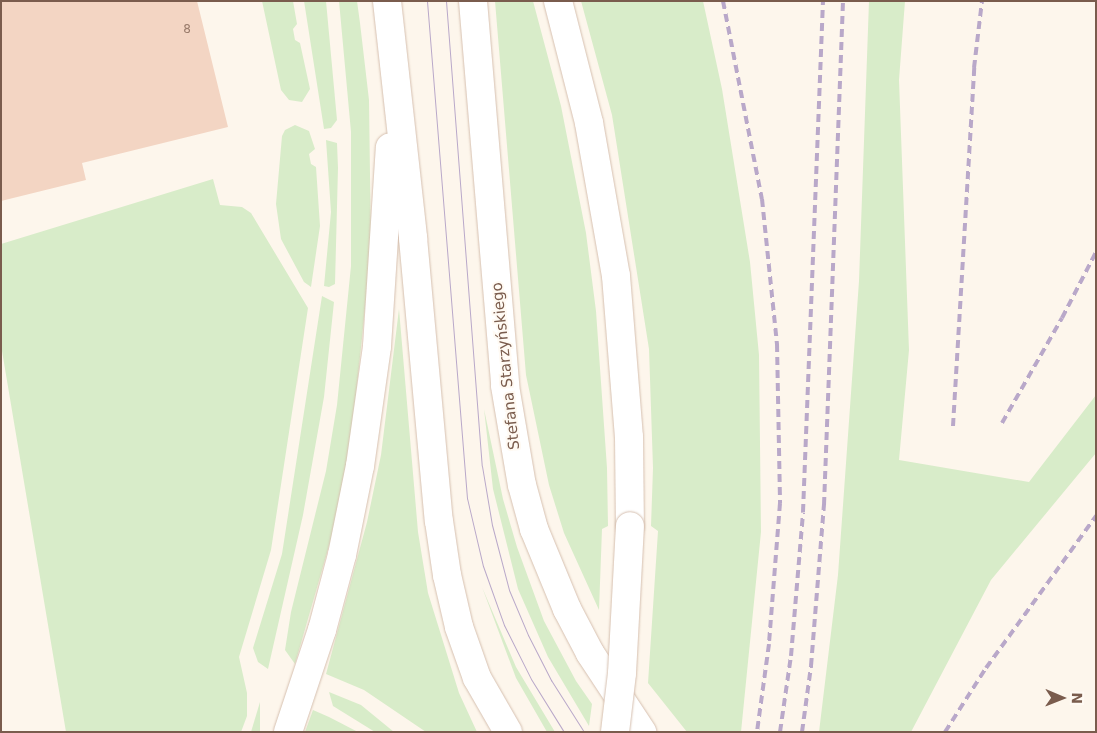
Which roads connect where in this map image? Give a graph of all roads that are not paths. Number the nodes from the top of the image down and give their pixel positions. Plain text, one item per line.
1 (387, 1) edge
2 (473, 1) edge
3 (558, 1) edge
4 (395, 63) junction
5 (288, 732) edge
6 (508, 732) edge
7 (615, 732) edge
8 (642, 732) edge

1 - 4 main road
2 - 8 main road, Stefana Starzyńskiego
3 - 7 main road, bridge
4 - 5 main road
4 - 6 main road

